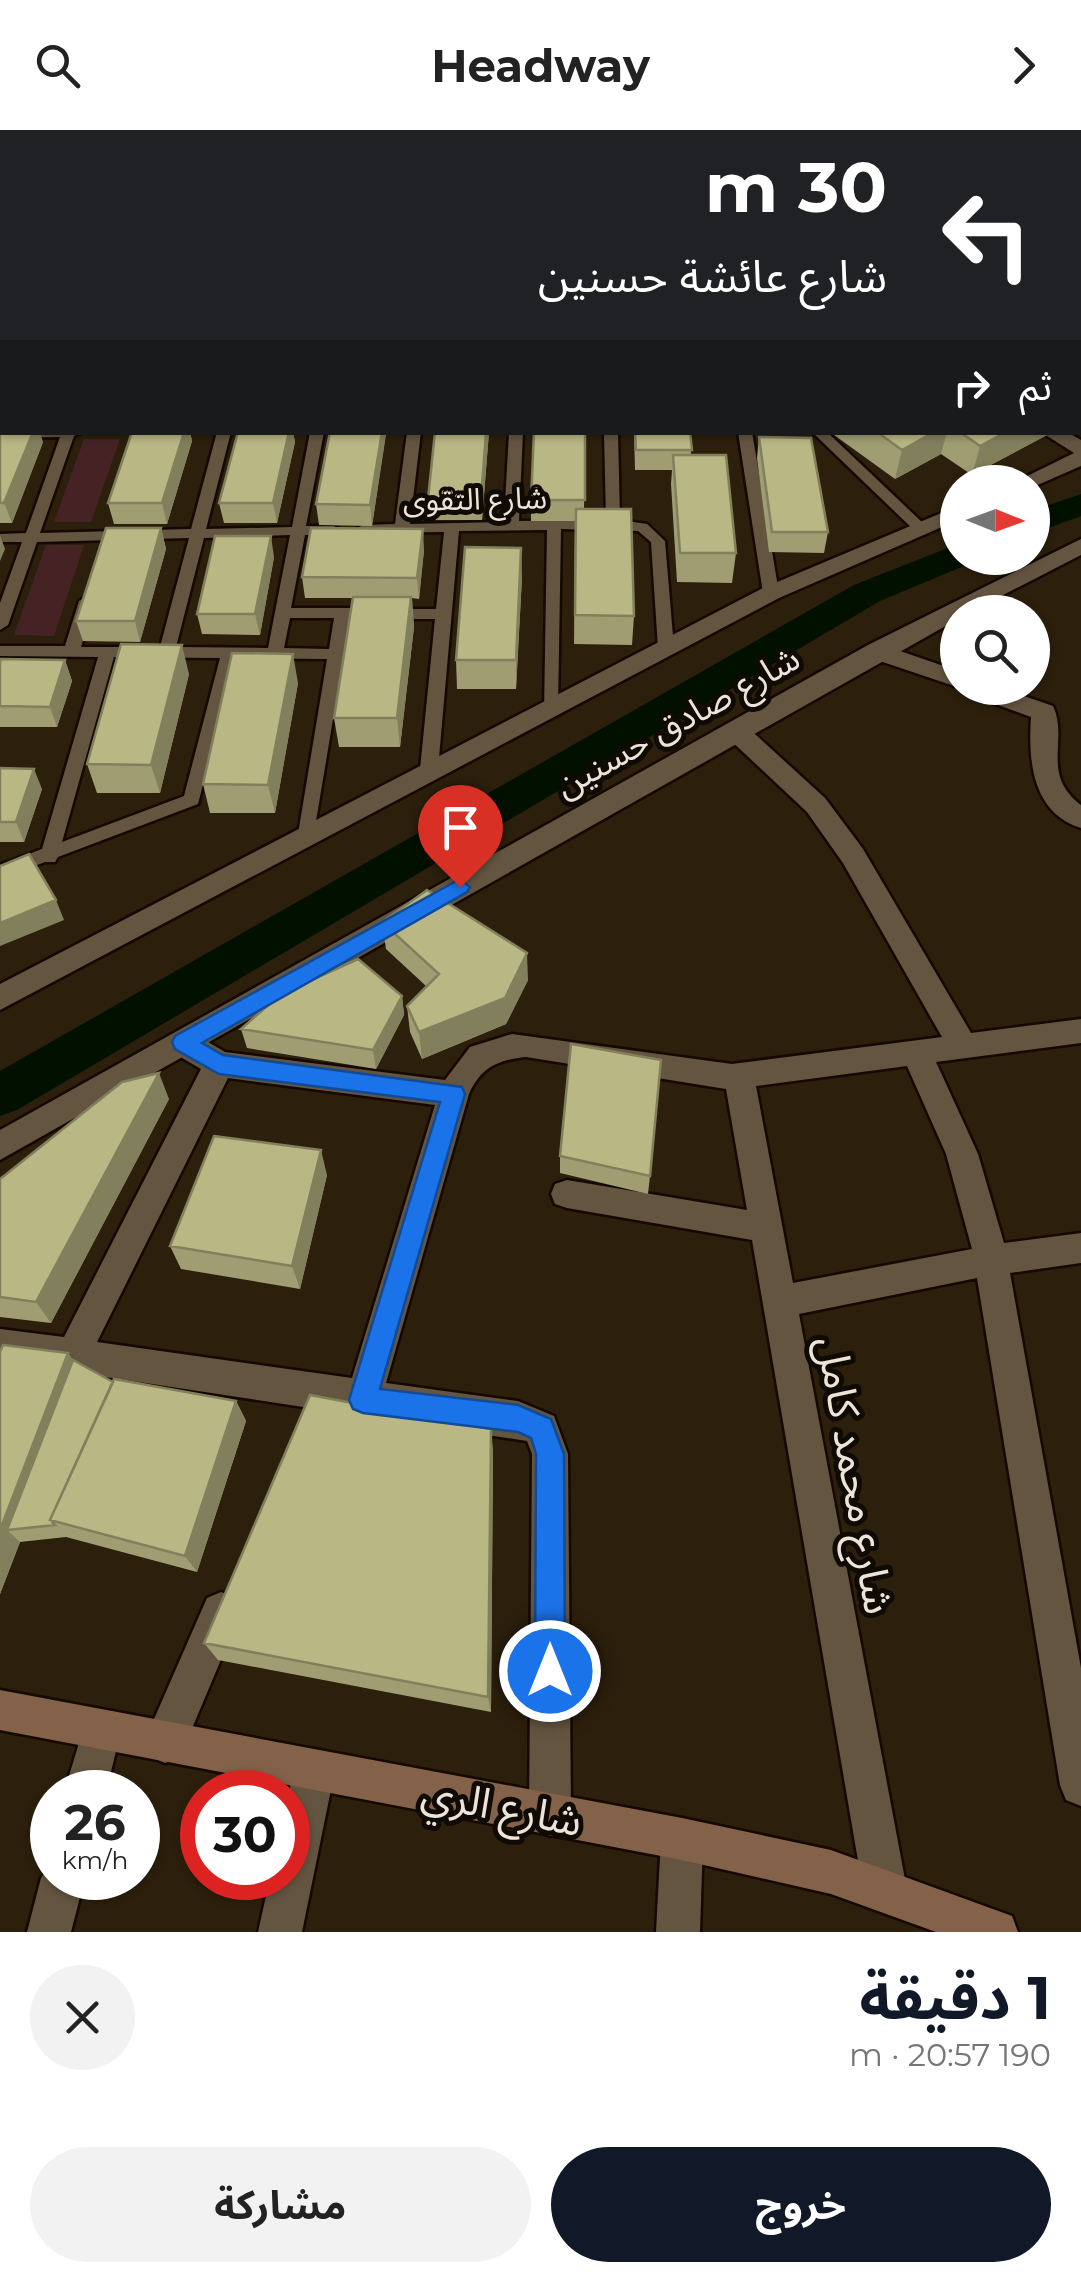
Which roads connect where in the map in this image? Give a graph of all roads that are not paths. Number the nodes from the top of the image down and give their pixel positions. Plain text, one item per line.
1 (71, 435) edge
2 (223, 435) edge
3 (316, 435) edge
4 (414, 435) edge
5 (516, 435) edge
6 (611, 435) edge
7 (745, 435) edge
8 (823, 435) edge
9 (1057, 435) edge
10 (1081, 449) edge
11 (1081, 458) edge
12 (1050, 471) edge
13 (114, 518) edge
14 (940, 520) edge
15 (613, 524) junction
16 (554, 525) junction
17 (511, 526) junction
18 (402, 528) junction
19 (452, 528) junction
20 (920, 528) junction
21 (298, 531) junction
22 (198, 534) junction
23 (108, 536) junction
24 (32, 537) junction
25 (0, 538) edge
26 (103, 552) edge
27 (1075, 553) edge
28 (92, 585) edge
29 (771, 593) junction
30 (283, 613) junction
31 (342, 613) junction
32 (444, 614) junction
33 (0, 625) edge
34 (666, 648) junction
35 (0, 651) edge
36 (878, 651) junction
37 (71, 652) junction
38 (107, 652) junction
39 (168, 652) junction
40 (229, 653) junction
41 (275, 653) junction
42 (336, 654) junction
43 (940, 673) edge
44 (1024, 705) edge
45 (550, 708) junction
46 (736, 731) junction
47 (429, 769) junction
48 (1081, 818) edge
49 (307, 834) junction
50 (49, 856) junction
51 (0, 872) edge
52 (0, 998) edge
53 (1081, 1031) edge
54 (183, 1042) junction
55 (963, 1046) junction
56 (916, 1052) junction
57 (219, 1064) junction
58 (738, 1076) junction
59 (454, 1094) junction
60 (0, 1146) edge
61 (567, 1194) dead end
62 (766, 1228) junction
63 (1081, 1248) edge
64 (991, 1260) junction
65 (779, 1302) junction
66 (74, 1356) junction
67 (5, 1357) edge
68 (314, 1393) junction
69 (363, 1400) junction
70 (299, 1430) edge
71 (236, 1577) edge
72 (0, 1710) edge
73 (101, 1731) junction
74 (165, 1742) junction
75 (91, 1770) edge
76 (314, 1770) junction
77 (1081, 1785) edge
78 (550, 1815) junction
79 (682, 1839) junction
80 (885, 1890) junction
81 (57, 1900) edge
82 (983, 1929) edge
83 (49, 1932) edge
84 (280, 1932) edge
85 (678, 1932) edge

1 - 24 lane
2 - 22 lane
3 - 21 lane
4 - 18 lane
5 - 17 lane
6 - 15 lane
7 - 29 lane
8 - 20 lane
9 - 10 street
11 - 12 street
13 - 23 lane
14 - 20 street, شارع صادق حسنين
15 - 16 lane, شارع التقوى
15 - 34 lane, شارع التقوى
16 - 17 lane, شارع التقوى
16 - 45 lane
17 - 19 lane, شارع التقوى
18 - 19 lane, شارع التقوى
18 - 21 lane, شارع التقوى
19 - 32 lane
20 - 29 street, شارع صادق حسنين
21 - 22 lane, شارع التقوى
21 - 30 lane
22 - 23 lane, شارع التقوى
22 - 39 lane
23 - 24 lane, شارع التقوى
23 - 26 lane
24 - 25 lane, شارع التقوى
24 - 33 lane
27 - 36 street, شارع صادق حسنين
28 - 37 lane
29 - 34 street, شارع صادق حسنين
30 - 31 lane
30 - 41 lane
31 - 32 lane
31 - 42 lane
32 - 47 lane
34 - 45 street, شارع صادق حسنين
35 - 37 lane
36 - 43 street
36 - 46 street, شارع صادق حسنين
37 - 38 lane
38 - 39 lane
38 - 50 lane
39 - 40 lane
40 - 41 lane
40 - 50 lane
41 - 42 lane
42 - 49 lane
44 - 48 street
45 - 47 street, شارع صادق حسنين
46 - 54 street, شارع صادق حسنين
46 - 55 street
47 - 49 street, شارع صادق حسنين
49 - 52 street, شارع صادق حسنين
50 - 51 lane
53 - 55 street
54 - 57 street
54 - 60 street, شارع صادق حسنين
55 - 56 street
56 - 58 street
56 - 64 street
57 - 59 street
57 - 66 street
58 - 59 street
58 - 62 street, شارع محمد كامل
59 - 69 street
61 - 62 street
62 - 65 street, شارع محمد كامل
63 - 64 street
64 - 65 street
64 - 77 street
65 - 80 street, شارع محمد كامل
66 - 67 street
66 - 68 street
68 - 69 street
68 - 70 street
69 - 78 street
71 - 74 street
72 - 73 main road, شارع الري
73 - 74 main road, شارع الري
73 - 75 street
74 - 76 main road, شارع الري
76 - 78 main road, شارع الري
76 - 84 street
78 - 79 main road, شارع الري
79 - 80 main road, شارع الري
79 - 85 street
80 - 82 main road, شارع الري
81 - 83 street

